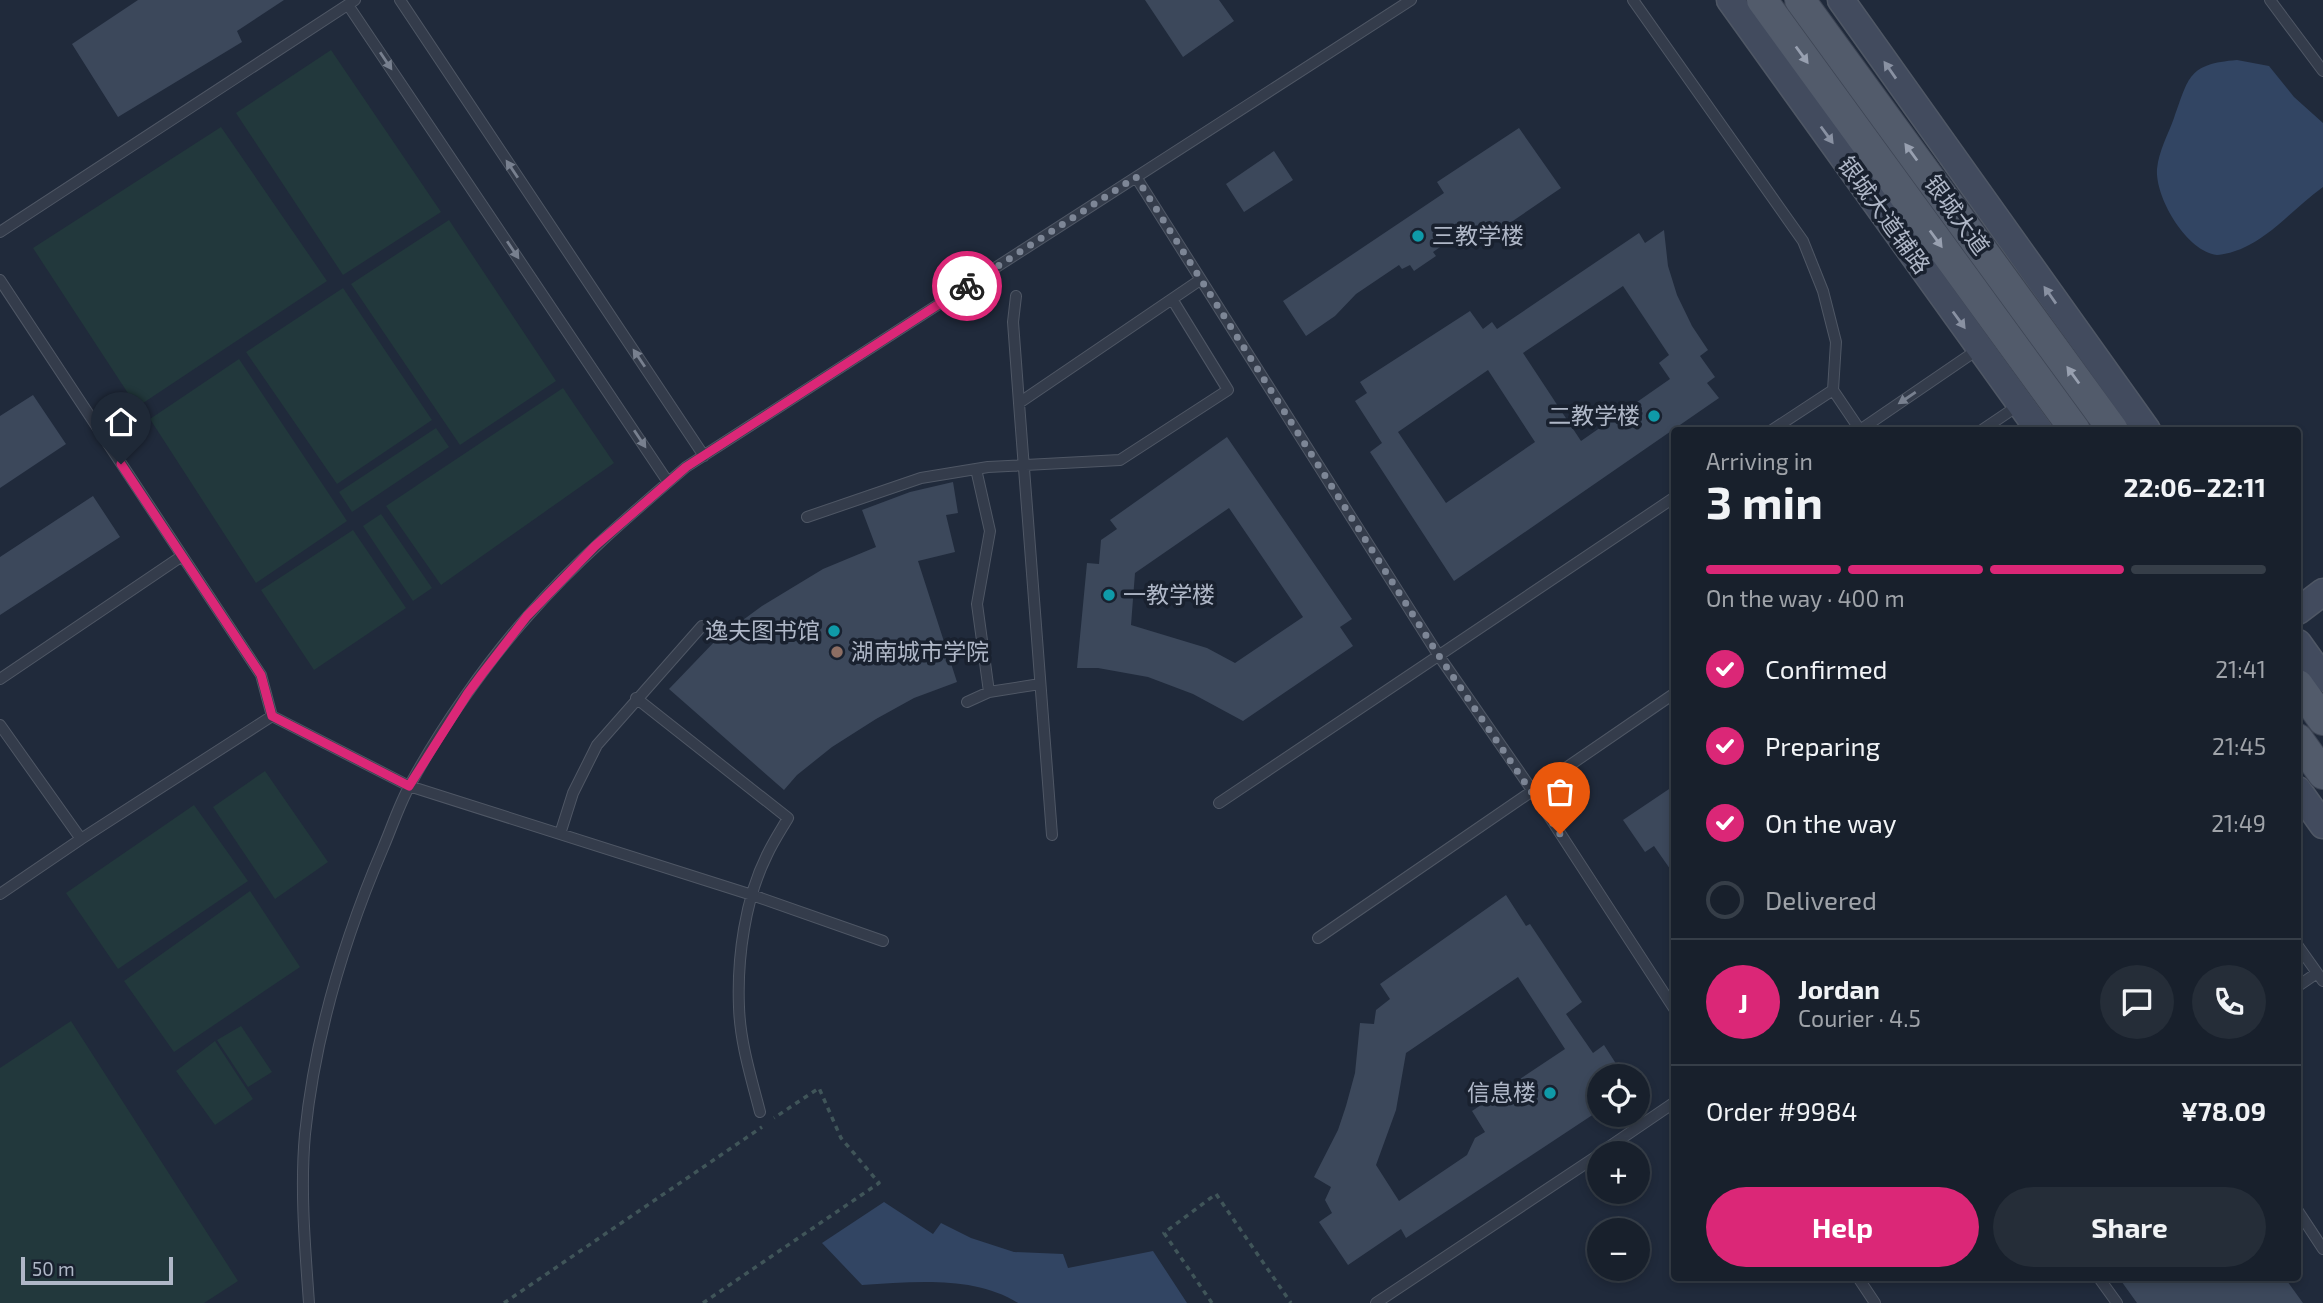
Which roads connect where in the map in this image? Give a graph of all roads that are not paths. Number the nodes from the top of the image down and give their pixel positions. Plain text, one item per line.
1 (400, 0) edge
2 (1411, 0) edge
3 (1633, 0) edge
4 (1730, 0) edge
5 (1762, 0) edge
6 (1800, 0) edge
7 (1840, 0) edge
8 (2270, 0) edge
9 (352, 2) edge
10 (2323, 71) edge
11 (1136, 177) junction
12 (0, 232) edge
13 (0, 280) edge
14 (1200, 280) junction
15 (1016, 296) dead end
16 (1172, 299) junction
17 (2003, 332) junction
18 (2043, 387) junction
19 (1833, 390) junction
20 (1019, 403) junction
21 (1777, 427) edge
22 (1858, 427) edge
23 (1864, 427) edge
24 (1986, 427) edge
25 (2037, 427) edge
26 (2073, 427) edge
27 (2111, 427) edge
28 (2145, 427) edge
29 (704, 456) junction
30 (1024, 465) junction
31 (976, 469) junction
32 (668, 482) junction
33 (1671, 500) edge
34 (807, 517) dead end
35 (182, 556) junction
36 (2323, 592) edge
37 (2301, 609) edge
38 (702, 626) dead end
39 (2301, 647) edge
40 (1439, 656) junction
41 (2323, 678) edge
42 (0, 679) edge
43 (1040, 684) junction
44 (2301, 689) edge
45 (989, 692) junction
46 (1671, 696) edge
47 (636, 698) junction
48 (967, 702) dead end
49 (272, 716) junction
50 (2323, 720) edge
51 (0, 725) edge
52 (2301, 742) edge
53 (2323, 774) edge
54 (409, 786) junction
55 (1532, 790) junction
56 (2301, 794) edge
57 (1219, 803) dead end
58 (2323, 825) edge
59 (560, 834) junction
60 (1052, 835) dead end
61 (81, 839) junction
62 (0, 894) edge
63 (752, 895) junction
64 (1318, 938) dead end
65 (883, 941) dead end
66 (2301, 950) edge
67 (2320, 977) edge
68 (2301, 985) edge
69 (1671, 1004) edge
70 (1671, 1104) edge
71 (760, 1112) dead end
72 (1617, 1141) edge
73 (1587, 1162) edge
74 (2301, 1216) edge
75 (2323, 1249) edge
76 (1862, 1281) edge
77 (2101, 1281) edge
78 (309, 1303) edge
79 (1376, 1303) edge
80 (1875, 1303) edge
81 (2117, 1303) edge

29 -> 1 lane
2 - 11 lane
3 - 19 lane
4 -> 25 street, 银城大道辅路
5 -> 17 main road, 银城大道
27 -> 6 main road, 银城大道
28 -> 7 street
8 - 10 lane
9 - 12 lane
9 -> 32 lane
11 - 14 lane
11 - 29 lane
13 - 35 lane
14 - 16 lane
14 - 40 lane
15 - 20 lane
16 - 20 lane
16 - 30 lane
17 - 18 main road, 银城大道
17 -> 23 lane
18 - 24 lane
18 - 26 main road, 银城大道
19 - 21 lane
19 - 22 lane
20 - 30 lane
29 - 32 lane
30 - 31 lane
30 - 43 lane
31 - 34 lane
31 - 45 lane
32 - 54 lane
33 - 40 lane
35 - 42 lane
35 - 49 lane
36 - 37 street
38 - 47 lane
39 - 41 street
40 - 55 lane
40 - 57 lane
43 - 45 lane
43 - 60 lane
44 - 50 main road
45 - 48 lane
46 - 55 lane
47 - 59 lane
47 - 63 lane
49 - 54 lane
49 - 61 lane
51 - 61 lane
52 - 53 main road
54 - 59 lane
54 - 78 lane
55 - 64 lane
55 - 69 lane
56 - 58 street
59 - 63 lane
61 - 62 lane
63 - 65 lane
63 - 71 lane
66 - 67 lane
67 - 68 lane
70 - 72 lane
73 - 79 lane
74 - 75 lane
76 - 80 lane
77 - 81 lane

